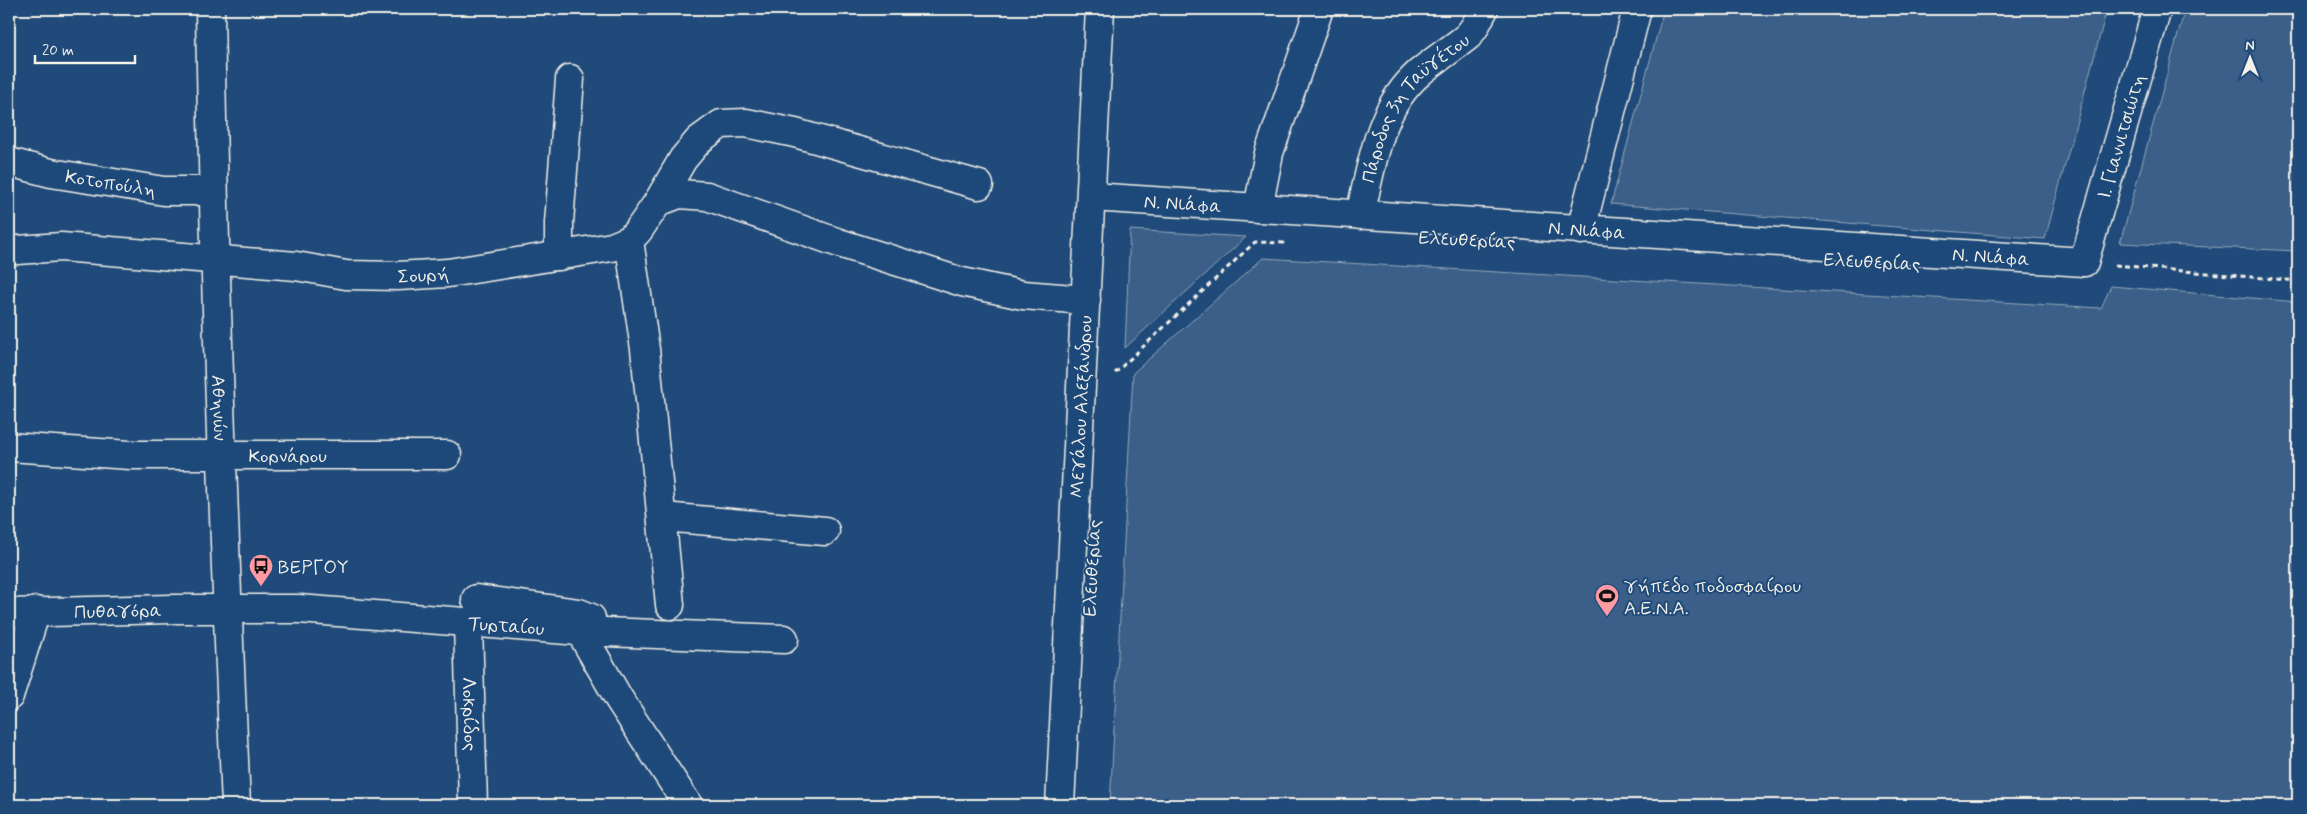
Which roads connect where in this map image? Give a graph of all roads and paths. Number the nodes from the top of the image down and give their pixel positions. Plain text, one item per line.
1 (210, 9) edge
2 (1100, 9) edge
3 (1319, 9) edge
4 (1484, 9) edge
5 (1638, 9) edge
6 (2157, 9) edge
7 (570, 79) dead end
8 (9, 162) edge
9 (979, 185) dead end
10 (213, 191) junction
11 (1092, 197) junction
12 (658, 202) junction
13 (1258, 208) junction
14 (1360, 215) junction
15 (1581, 230) junction
16 (629, 240) junction
17 (1295, 244) dead end
18 (17, 250) dead end
19 (559, 256) junction
20 (215, 258) junction
21 (2084, 262) junction
22 (2298, 281) edge
23 (1086, 300) junction
24 (1115, 380) dead end
25 (9, 447) edge
26 (221, 455) junction
27 (447, 455) dead end
28 (663, 517) junction
29 (825, 531) dead end
30 (670, 605) dead end
31 (227, 608) junction
32 (36, 611) junction
33 (472, 611) junction
34 (9, 613) edge
35 (580, 632) junction
36 (627, 632) junction
37 (784, 639) dead end
38 (9, 696) edge
39 (236, 805) edge
40 (473, 805) edge
41 (688, 805) edge
42 (1060, 805) edge

1 - 10 street, Αθηνών
2 - 11 street, Μεγάλου Αλεξάνδρου
3 - 13 street
4 - 14 street, Πάροδος 3η Ταϋγέτου
5 - 15 street
6 - 21 street, Ι. Γιαννιτσιώτη
7 - 19 street
8 - 10 street, Κοτοπούλη
9 - 12 street
10 - 20 street, Αθηνών
11 - 13 street, Ν. Νιάφα
11 - 23 street, Μεγάλου Αλεξάνδρου
12 - 16 street
12 - 23 street
13 - 14 street, Ν. Νιάφα
14 - 15 street, Ν. Νιάφα
15 - 21 street, Ν. Νιάφα
16 - 19 street, Σουρή
16 - 28 street
17 - 24 path
18 - 20 street, Σουρή
19 - 20 street, Σουρή
20 - 26 street, Αθηνών
21 - 22 path
23 - 42 street, Μεγάλου Αλεξάνδρου
25 - 26 street, Κορνάρου
26 - 27 street, Κορνάρου
26 - 31 street, Αθηνών
28 - 29 street
28 - 30 street
31 - 32 street, Πυθαγόρα
31 - 33 street, Τυρταίου
31 - 39 street, Αθηνών
32 - 34 street, Πυθαγόρα
32 - 38 street
33 - 35 street, Τυρταίου
33 - 36 street
33 - 40 street, Λοκρίδος
35 - 36 street, Τυρταίου
35 - 41 street
36 - 37 street, Τυρταίου

